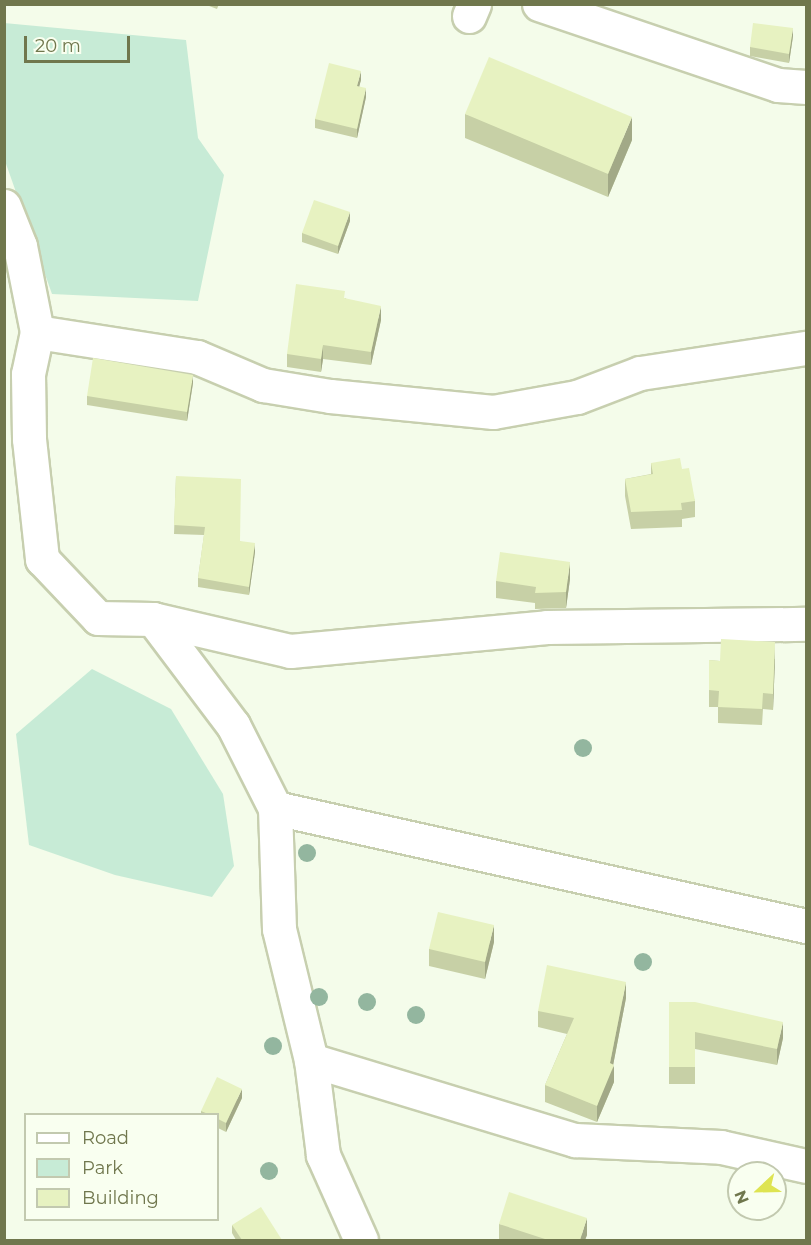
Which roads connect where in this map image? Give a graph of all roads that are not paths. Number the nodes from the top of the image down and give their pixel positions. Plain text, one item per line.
1 (539, 4) edge
2 (807, 87) edge
3 (4, 206) edge
4 (37, 332) junction
5 (807, 348) edge
6 (17, 435) edge
7 (153, 619) junction
8 (807, 624) edge
9 (275, 808) junction
10 (807, 926) edge
11 (311, 1060) junction
12 (807, 1166) edge
13 (361, 1240) edge

1 - 2 street
3 - 4 street
4 - 5 street
4 - 6 street
6 - 7 street
7 - 8 street
7 - 9 street
9 - 10 street
9 - 11 street
11 - 12 street
11 - 13 street

